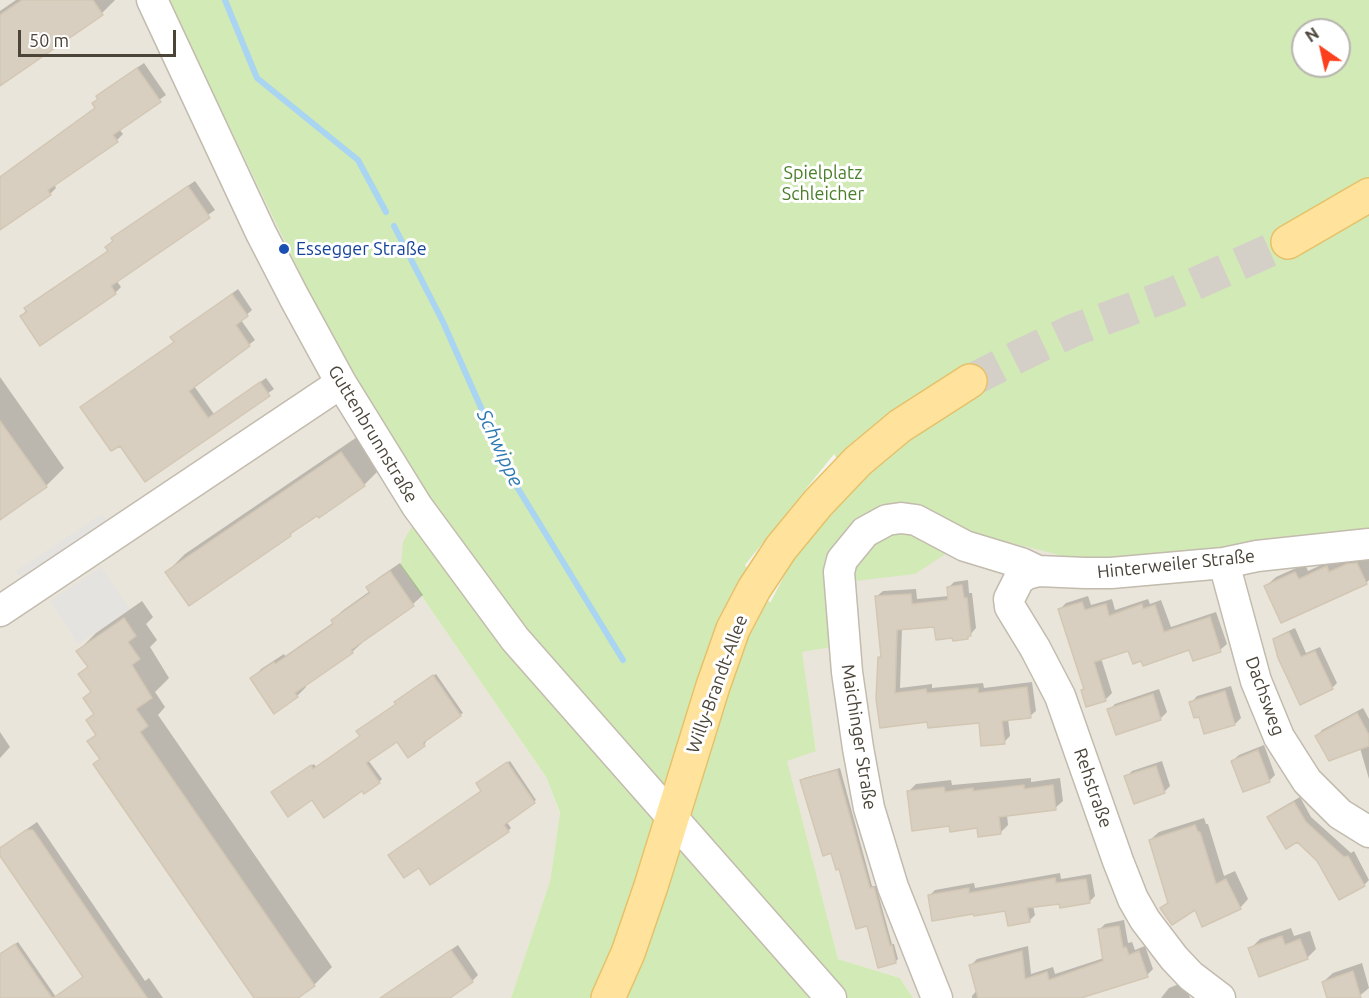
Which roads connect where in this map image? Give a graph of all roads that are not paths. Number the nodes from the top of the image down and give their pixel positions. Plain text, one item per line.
1 (152, 0) edge
2 (1369, 195) edge
3 (1288, 242) tunnel mouth
4 (970, 381) tunnel mouth
5 (341, 383) junction
6 (1369, 544) edge
7 (1224, 562) junction
8 (1038, 571) junction
9 (839, 572) joint
10 (0, 611) edge
11 (672, 817) junction
12 (1369, 832) edge
13 (608, 998) edge
14 (831, 998) edge
15 (937, 998) edge
16 (1220, 998) edge

1 - 5 street, Guttenbrunnstraße
2 - 3 main road
4 - 11 main road, Willy-Brandt-Allee
5 - 10 street
5 - 11 street, Guttenbrunnstraße
6 - 7 street, Hinterweiler Straße
7 - 8 street, Hinterweiler Straße
7 - 12 street, Dachsweg
8 - 9 street, Hinterweiler Straße
8 - 16 street, Rehstraße
9 - 15 street, Maichinger Straße
11 - 13 main road, Willy-Brandt-Allee
11 - 14 street

